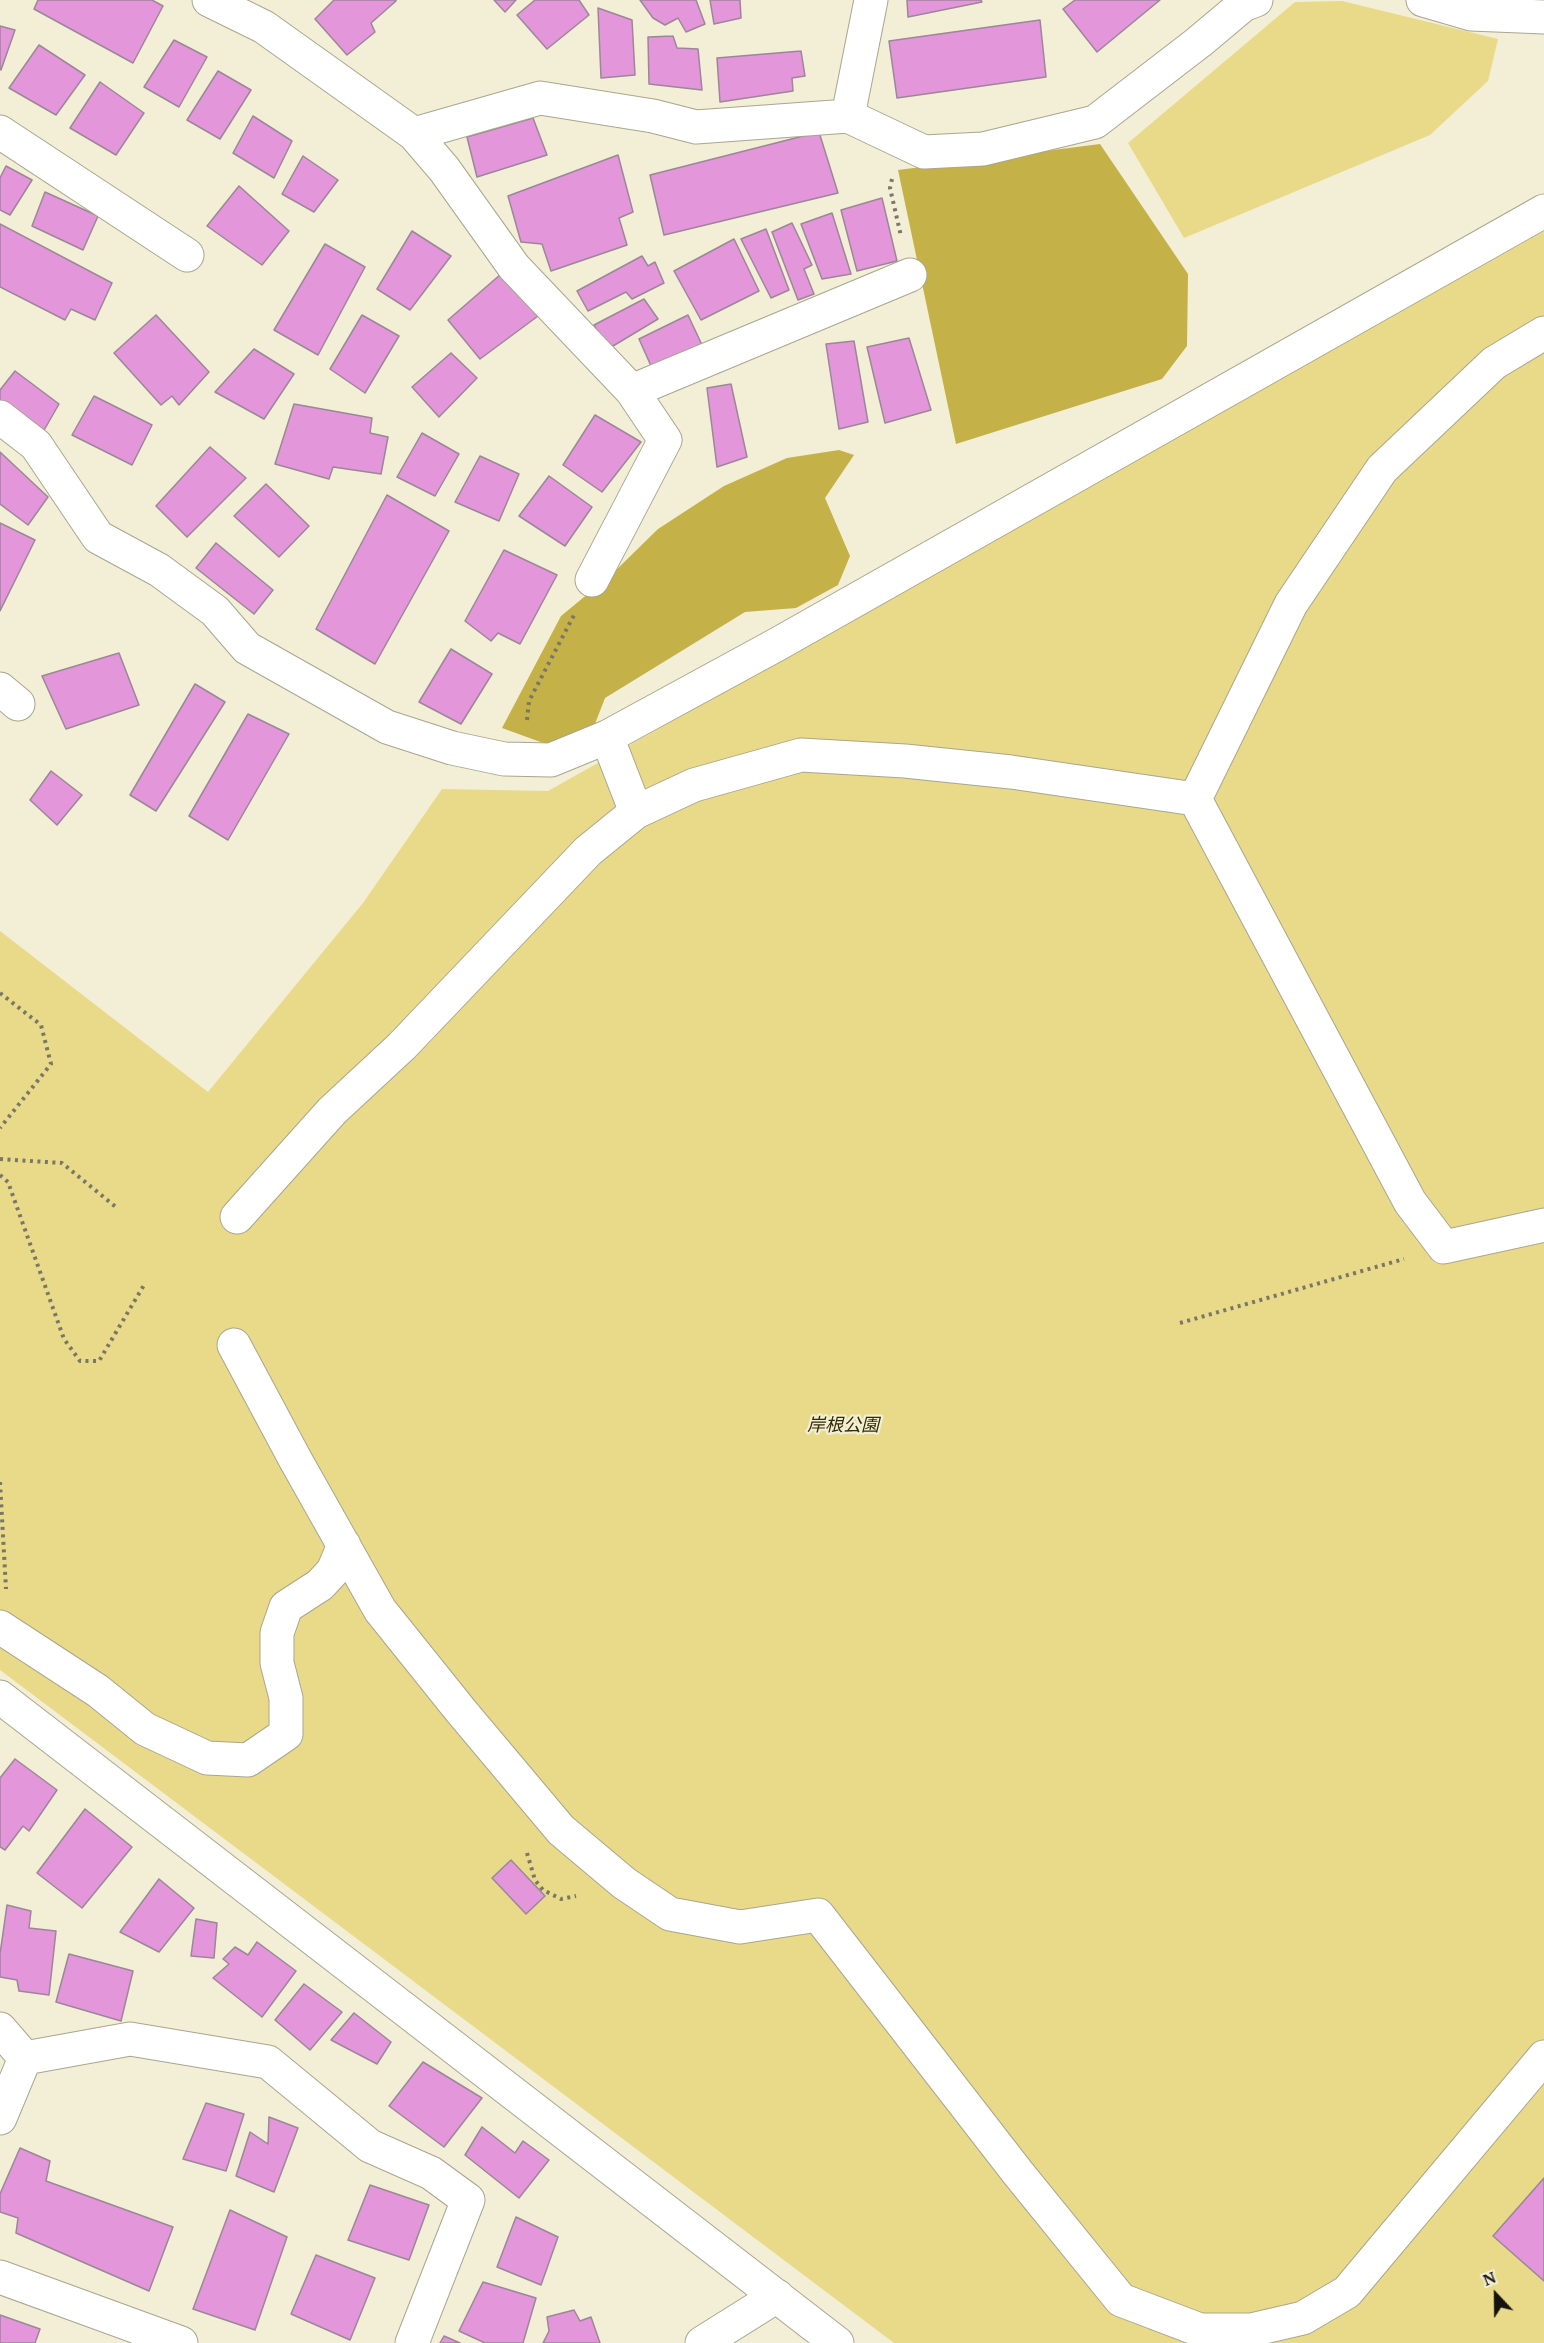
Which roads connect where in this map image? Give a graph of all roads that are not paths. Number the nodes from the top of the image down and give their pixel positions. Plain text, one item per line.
1 (209, 0) edge
2 (871, 0) edge
3 (1256, 0) edge
4 (1424, 0) edge
5 (1544, 17) edge
6 (848, 116) junction
7 (0, 132) edge
8 (414, 134) junction
9 (1539, 225) edge
10 (187, 255) dead end
11 (910, 275) road end
12 (1544, 333) edge
13 (632, 391) junction
14 (0, 417) edge
15 (592, 580) road end
16 (607, 737) junction
17 (1196, 799) junction
18 (636, 812) junction
19 (237, 1217) dead end
20 (1544, 1225) edge
21 (234, 1345) dead end
22 (344, 1545) junction
23 (0, 1627) edge
24 (0, 1697) edge
25 (0, 2029) edge
26 (1544, 2057) edge
27 (25, 2058) junction
28 (0, 2118) edge
29 (0, 2277) edge
30 (777, 2296) junction
31 (1305, 2331) edge
32 (1201, 2336) edge
33 (181, 2343) edge
34 (412, 2343) edge
35 (702, 2343) edge
36 (837, 2343) edge

1 - 8 street
2 - 6 street
3 - 6 street
4 - 5 street
6 - 8 street
7 - 10 street
8 - 13 street
9 - 16 street
11 - 13 street
12 - 17 street
13 - 15 street
14 - 16 street
16 - 18 street
17 - 18 street
17 - 20 street
18 - 19 street
21 - 22 street
22 - 23 street
22 - 32 street
24 - 30 street
25 - 27 street
26 - 31 street
27 - 28 street
27 - 34 street
29 - 33 street
30 - 35 street
30 - 36 street
31 - 32 street

